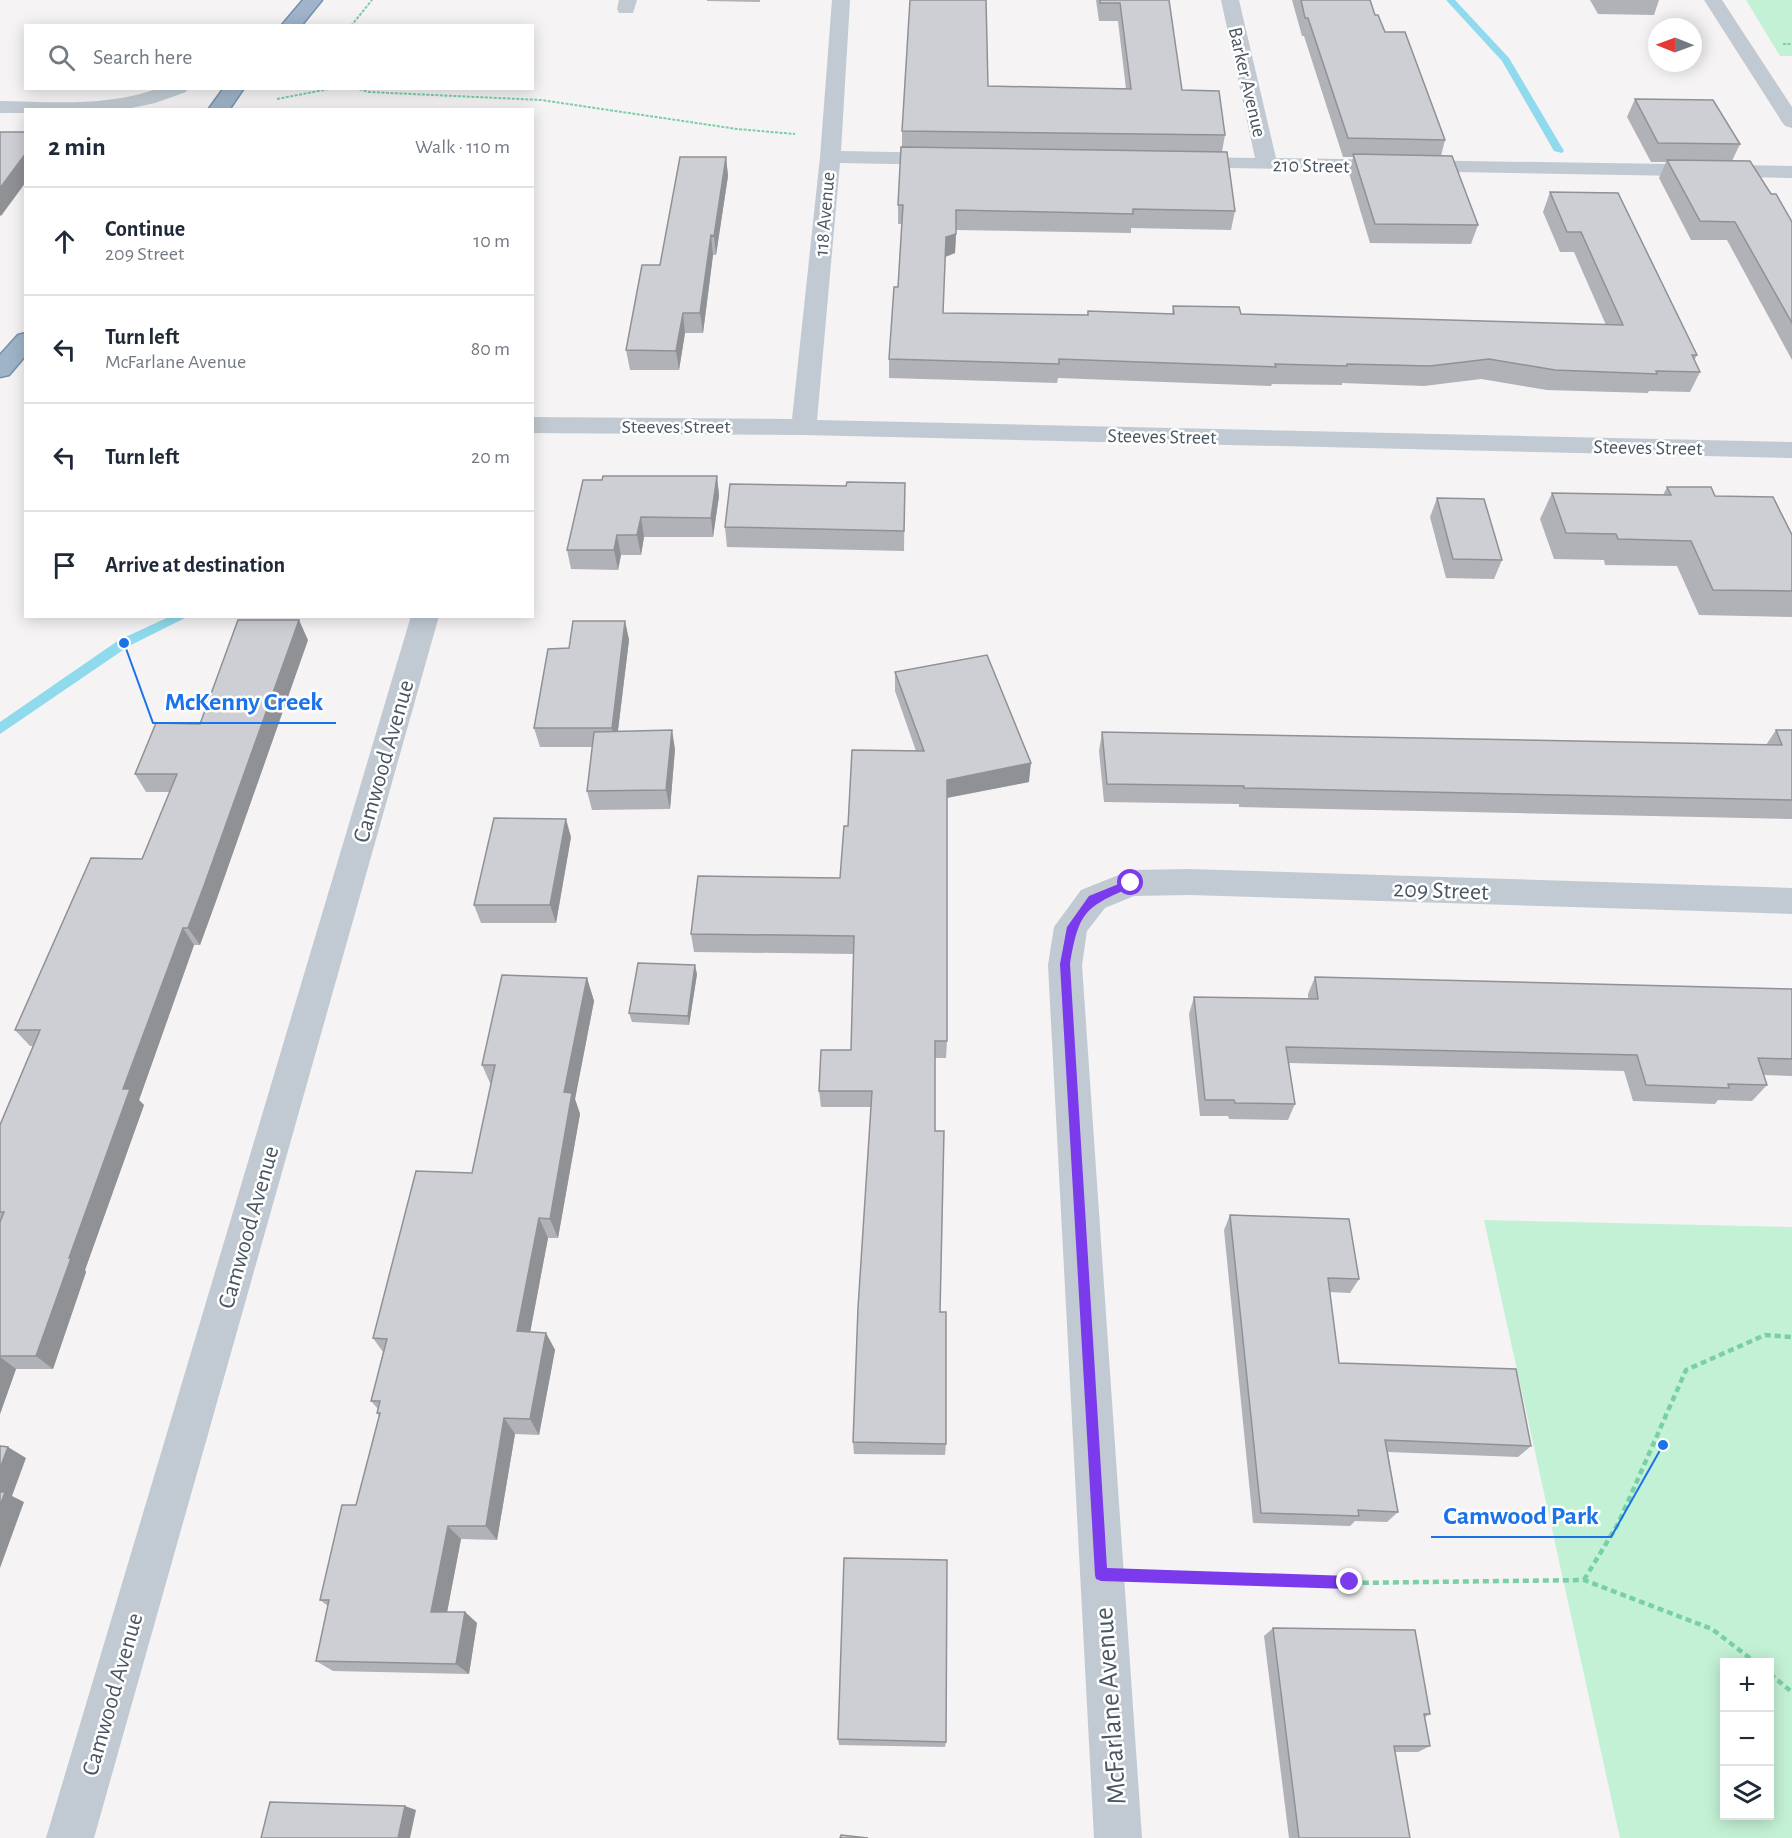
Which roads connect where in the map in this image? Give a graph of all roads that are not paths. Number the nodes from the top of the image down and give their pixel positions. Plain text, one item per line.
1 (313, 0) edge
2 (841, 0) edge
3 (1230, 0) edge
4 (1713, 0) edge
5 (292, 24) edge
6 (173, 90) edge
7 (234, 90) edge
8 (0, 107) edge
9 (49, 108) edge
10 (103, 108) edge
11 (220, 108) edge
12 (1792, 122) edge
13 (831, 147) junction
14 (960, 159) edge
15 (1161, 162) edge
16 (1267, 164) junction
17 (1792, 172) edge
18 (24, 342) edge
19 (0, 370) edge
20 (534, 425) edge
21 (804, 428) junction
22 (1792, 450) edge
23 (424, 618) edge
24 (1093, 899) joint
25 (1792, 900) edge
26 (70, 1838) edge
27 (1118, 1838) edge

1 - 5 highway
2 - 13 street, 118 Avenue
3 - 16 street, Barker Avenue
4 - 12 street
6 - 10 street
7 - 11 highway
8 - 9 street
13 - 14 street
13 - 21 street, 118 Avenue
15 - 16 street, 210 Street
16 - 17 street, 210 Street
18 - 19 highway
20 - 21 street, Steeves Street
21 - 22 street, Steeves Street
23 - 26 street, Camwood Avenue
24 - 25 street, 209 Street
24 - 27 street, McFarlane Avenue

